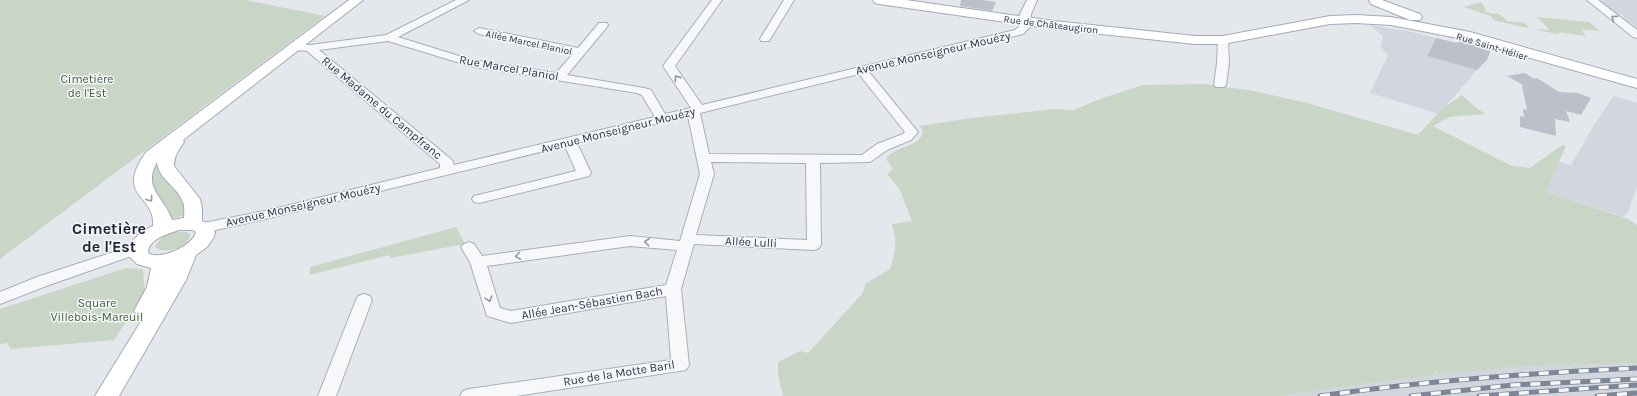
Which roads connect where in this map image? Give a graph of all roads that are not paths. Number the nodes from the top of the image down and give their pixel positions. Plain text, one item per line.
1 (357, 0) edge
2 (464, 0) edge
3 (717, 0) edge
4 (789, 0) edge
5 (879, 0) edge
6 (1032, 0) edge
7 (1375, 0) edge
8 (1592, 0) edge
9 (925, 3) edge
10 (1026, 22) junction
11 (603, 25) dead end
12 (479, 31) dead end
13 (1445, 31) junction
14 (1637, 35) edge
15 (390, 38) junction
16 (765, 39) dead end
17 (1223, 40) junction
18 (295, 47) junction
19 (310, 48) junction
20 (580, 52) junction
21 (1530, 53) junction
22 (861, 70) junction
23 (559, 77) junction
24 (1637, 84) edge
25 (1220, 85) dead end
26 (1637, 89) edge
27 (696, 111) junction
28 (662, 119) junction
29 (190, 128) junction
30 (569, 142) junction
31 (704, 158) junction
32 (813, 160) junction
33 (447, 171) junction
34 (479, 199) dead end
35 (198, 226) junction
36 (162, 229) junction
37 (687, 242) junction
38 (469, 247) dead end
39 (188, 252) junction
40 (146, 256) junction
41 (478, 262) junction
42 (673, 289) junction
43 (5, 297) edge
44 (364, 300) dead end
45 (96, 396) edge
46 (107, 396) edge
47 (327, 396) edge
48 (469, 396) edge

1 - 18 main road
2 - 15 street
27 -> 3 street
4 - 16 street
5 - 9 main road, Rue de Châteaugiron
6 - 10 street
7 - 13 main road
7 - 21 main road
14 -> 8 street
9 - 10 main road, Rue de Châteaugiron
10 - 17 main road, Rue de Châteaugiron
10 - 22 street, Avenue Monseigneur Mouézy
11 - 20 street, Allée Marcel Planiol
12 - 20 street, Allée Marcel Planiol
13 - 17 main road, Rue de Châteaugiron
13 - 21 main road, Rue Saint-Hélier
13 - 26 main road, Rue Saint-Hélier
15 - 19 street, Rue Marcel Planiol
15 - 23 street, Rue Marcel Planiol
17 - 25 street
18 - 19 street, Rue Marcel Planiol
18 - 29 main road
19 - 33 street, Rue Madame du Campfranc
20 - 23 street, Allée Marcel Planiol
21 - 24 main road, Rue Saint-Hélier
22 - 27 street, Avenue Monseigneur Mouézy
22 - 32 street
23 - 28 street, Rue Marcel Planiol
27 - 28 street, Avenue Monseigneur Mouézy
27 - 31 street, Rue de la Motte Baril
28 - 30 street, Avenue Monseigneur Mouézy
29 - 35 main road
29 -> 36 main road
30 - 33 street, Avenue Monseigneur Mouézy
30 - 34 street
31 - 32 street
31 - 37 street, Rue de la Motte Baril
32 - 37 street, Allée Lulli
33 - 35 street, Avenue Monseigneur Mouézy
35 - 36 main road
35 - 39 main road
36 - 40 main road
37 -> 41 street
37 - 42 street, Rue de la Motte Baril
38 - 41 street, Allée Jean-Sébastien Bach
39 - 40 main road
39 - 46 main road
40 - 43 street
40 - 45 main road
41 -> 42 street, Allée Jean-Sébastien Bach
42 - 48 street, Rue de la Motte Baril
44 - 47 street

